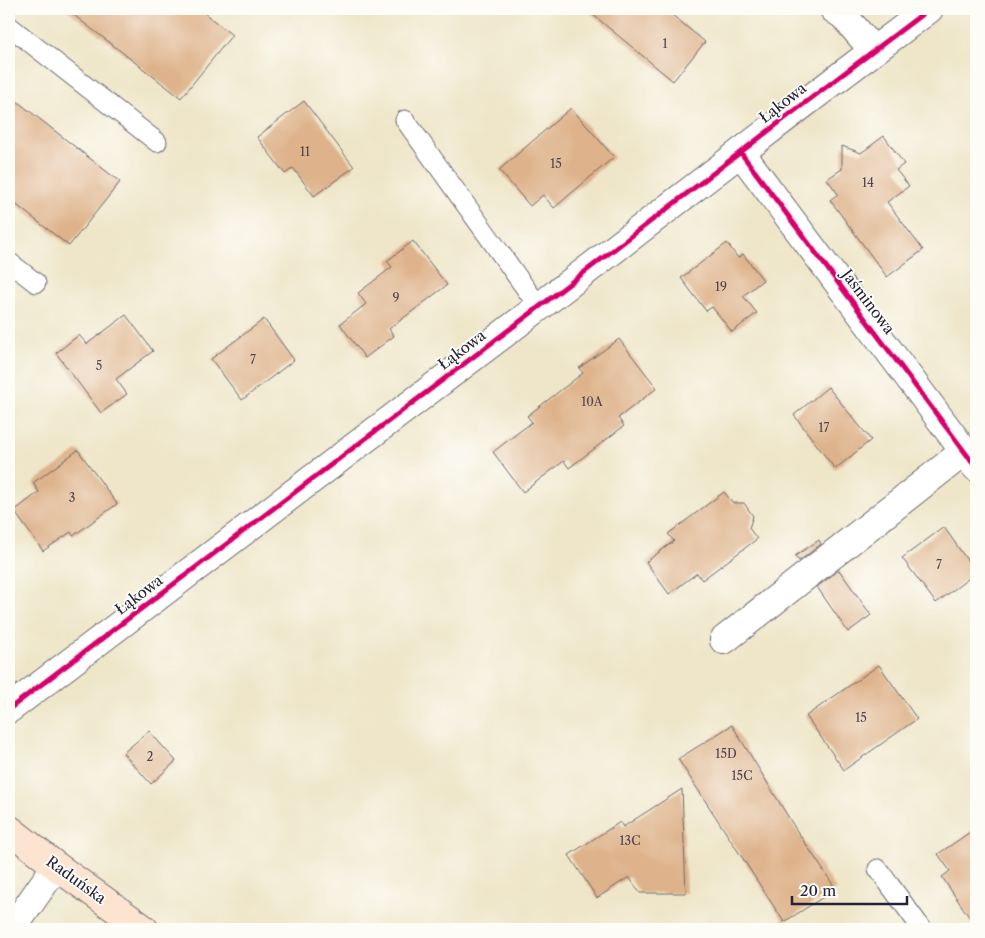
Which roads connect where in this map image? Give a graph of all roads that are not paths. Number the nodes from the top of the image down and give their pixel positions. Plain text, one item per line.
1 (834, 9) edge
2 (929, 9) edge
3 (9, 26) edge
4 (874, 50) junction
5 (406, 120) dead end
6 (157, 142) dead end
7 (740, 153) junction
8 (9, 262) edge
9 (36, 283) dead end
10 (539, 307) junction
11 (970, 459) edge
12 (724, 640) dead end
13 (9, 709) edge
14 (9, 829) edge
15 (56, 866) junction
16 (878, 869) dead end
17 (12, 929) edge
18 (144, 929) edge
19 (922, 929) edge

1 - 4 street
2 - 4 street, Łąkowa
3 - 6 lane
4 - 7 street, Łąkowa
5 - 10 lane
7 - 10 street, Łąkowa
7 - 11 street, Jaśminowa
8 - 9 lane
10 - 13 street, Łąkowa
11 - 12 street, Jaśminowa
14 - 15 street, Raduńska
15 - 17 street
15 - 18 street, Raduńska
16 - 19 lane

